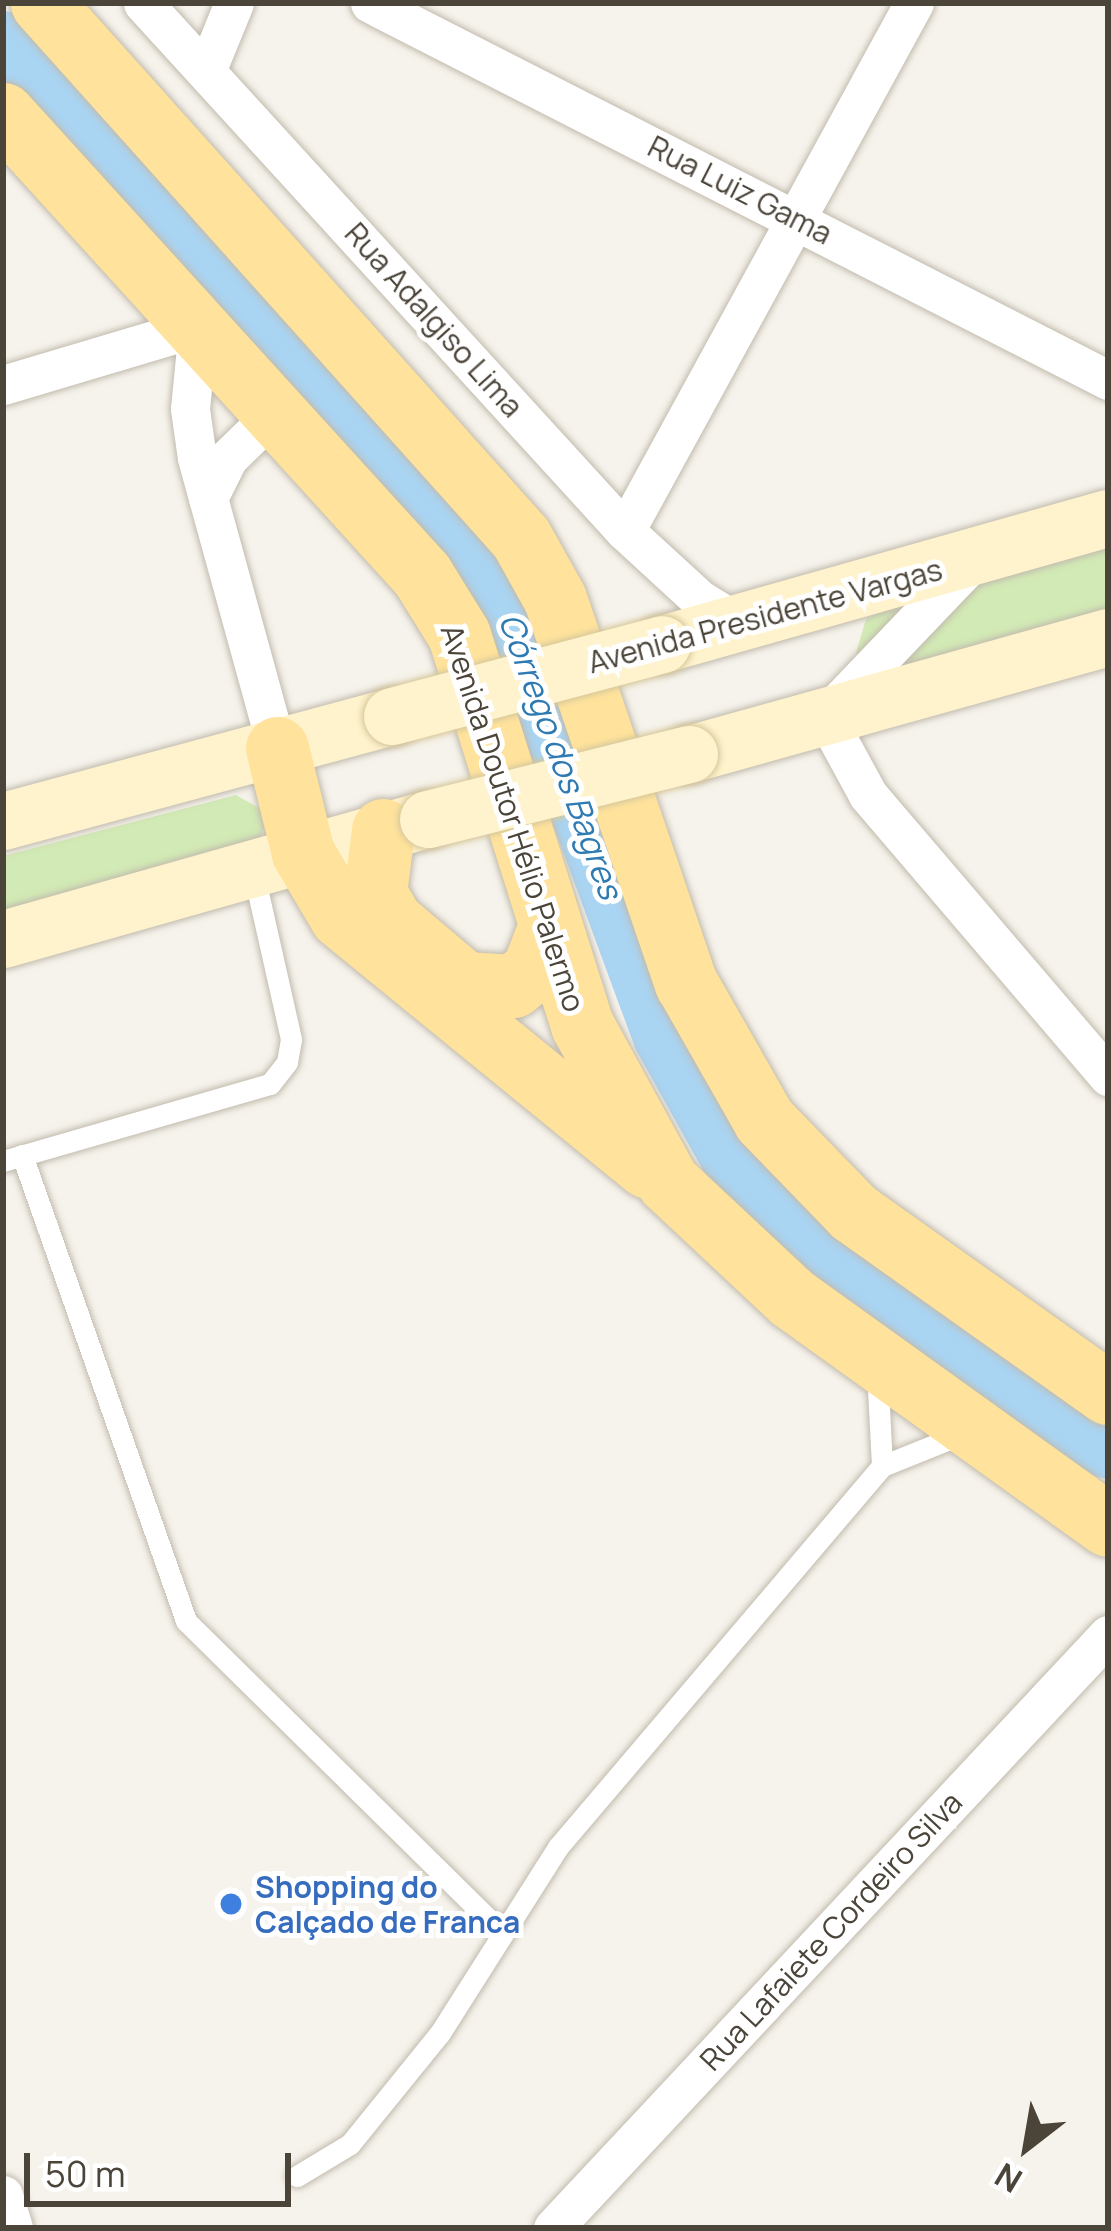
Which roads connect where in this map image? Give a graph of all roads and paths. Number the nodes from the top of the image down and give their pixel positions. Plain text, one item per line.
1 (42, 3) edge
2 (143, 3) edge
3 (234, 3) edge
4 (370, 3) edge
5 (914, 3) edge
6 (207, 69) junction
7 (3, 114) edge
8 (797, 219) junction
9 (198, 327) junction
10 (1108, 380) edge
11 (3, 385) edge
12 (275, 412) junction
13 (208, 498) junction
14 (1108, 518) edge
15 (626, 531) junction
16 (976, 558) junction
17 (738, 623) junction
18 (1108, 638) edge
19 (825, 716) junction
20 (278, 748) junction
21 (3, 821) edge
22 (406, 825) junction
23 (278, 861) junction
24 (547, 933) junction
25 (3, 939) edge
26 (1108, 1076) edge
27 (13, 1158) edge
28 (668, 1181) junction
29 (876, 1364) junction
30 (1108, 1393) edge
31 (971, 1430) junction
32 (882, 1466) junction
33 (1108, 1525) edge
34 (1108, 1635) edge
35 (503, 1934) junction
36 (298, 2176) dead end
37 (3, 2195) edge
38 (13, 2228) edge
39 (553, 2228) edge

1 - 30 main road
2 - 6 street, Rua Adalgiso Lima
3 - 6 street
4 - 8 street, Rua Luiz Gama
5 - 8 street
6 - 15 street, Rua Adalgiso Lima
7 - 9 main road, Avenida Doutor Hélio Palermo
8 - 10 street, Rua Luiz Gama
8 - 15 street
9 - 11 street
9 - 12 main road, Avenida Doutor Hélio Palermo
9 - 13 street
12 - 13 street
12 - 24 main road, Avenida Doutor Hélio Palermo
13 - 20 street
14 - 16 main road, Avenida Presidente Vargas
15 - 17 street, Rua Adalgiso Lima
16 - 17 main road, Avenida Presidente Vargas
16 - 19 street
17 - 20 main road, Avenida Presidente Vargas, bridge
18 - 19 main road
19 - 22 main road, bridge
19 - 26 street
20 - 21 main road, Avenida Presidente Vargas
20 - 23 main road
22 - 23 main road
22 - 24 main road
23 - 25 main road
23 - 27 lane
23 - 28 main road
24 - 28 main road, Avenida Doutor Hélio Palermo
27 - 35 lane
28 - 29 main road, Avenida Doutor Hélio Palermo
29 - 31 main road, Avenida Doutor Hélio Palermo
29 - 32 lane
31 - 32 lane
31 - 33 main road, Avenida Doutor Hélio Palermo
32 - 35 lane
34 - 39 street, Rua Lafaiete Cordeiro Silva
35 - 36 lane
37 - 38 street

